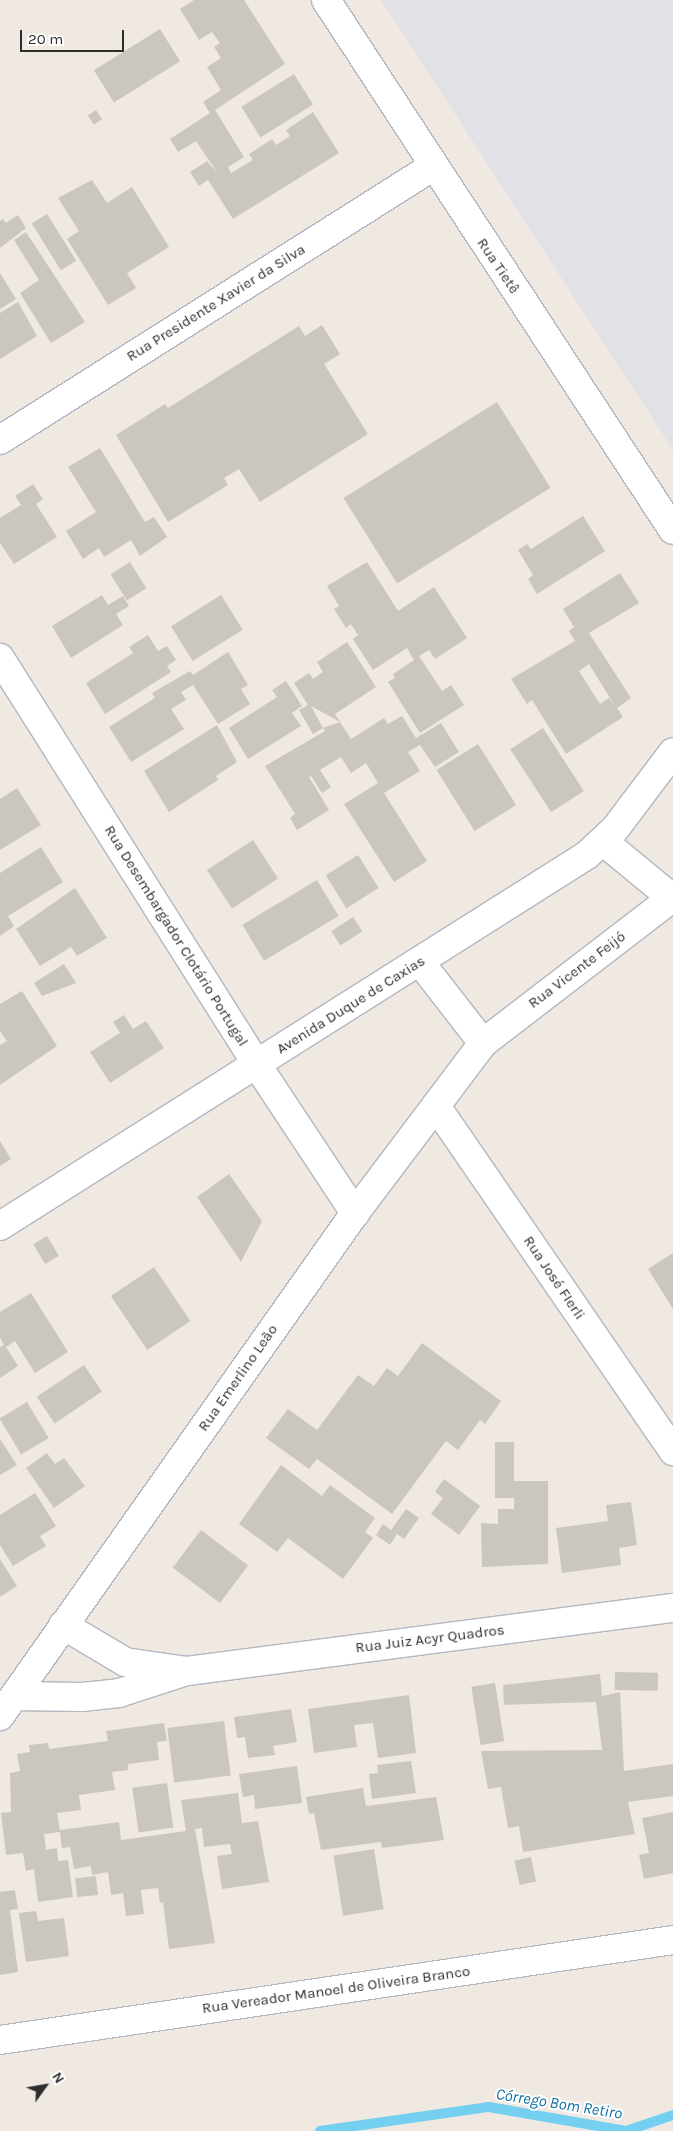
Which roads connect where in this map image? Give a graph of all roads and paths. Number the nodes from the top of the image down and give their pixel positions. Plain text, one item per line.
1 (326, 0) edge
2 (432, 167) junction
3 (0, 440) edge
4 (673, 530) edge
5 (0, 658) edge
6 (673, 752) edge
7 (604, 842) junction
8 (673, 898) edge
9 (420, 962) junction
10 (483, 1043) junction
11 (257, 1065) junction
12 (436, 1106) junction
13 (355, 1213) junction
14 (0, 1226) edge
15 (673, 1451) edge
16 (673, 1608) edge
17 (63, 1626) junction
18 (187, 1671) junction
19 (7, 1706) edge
20 (673, 1940) edge
21 (0, 2040) edge

1 - 2 street, Rua Tietê
2 - 3 street, Rua Presidente Xavier da Silva
2 - 4 street, Rua Tietê
5 - 11 street, Rua Desembargador Clotário Portugal
6 - 7 street, Avenida Duque de Caxias
7 - 8 street
7 - 9 street, Avenida Duque de Caxias
8 - 10 street, Rua Vicente Feijó
9 - 10 street
9 - 11 street, Avenida Duque de Caxias
10 - 12 street, Rua Emerlino Leão
11 - 13 street, Rua Desembargador Clotário Portugal
11 - 14 street, Avenida Duque de Caxias
12 - 13 street, Rua Emerlino Leão
12 - 15 street, Rua José FIerli
13 - 17 street, Rua Emerlino Leão
16 - 18 street, Rua Juiz Acyr Quadros
17 - 18 street, Rua Juiz Acyr Quadros
17 - 19 street, Rua Emerlino Leão
18 - 19 street, Rua Juiz Acyr Quadros
20 - 21 street, Rua Vereador Manoel de Oliveira Branco

